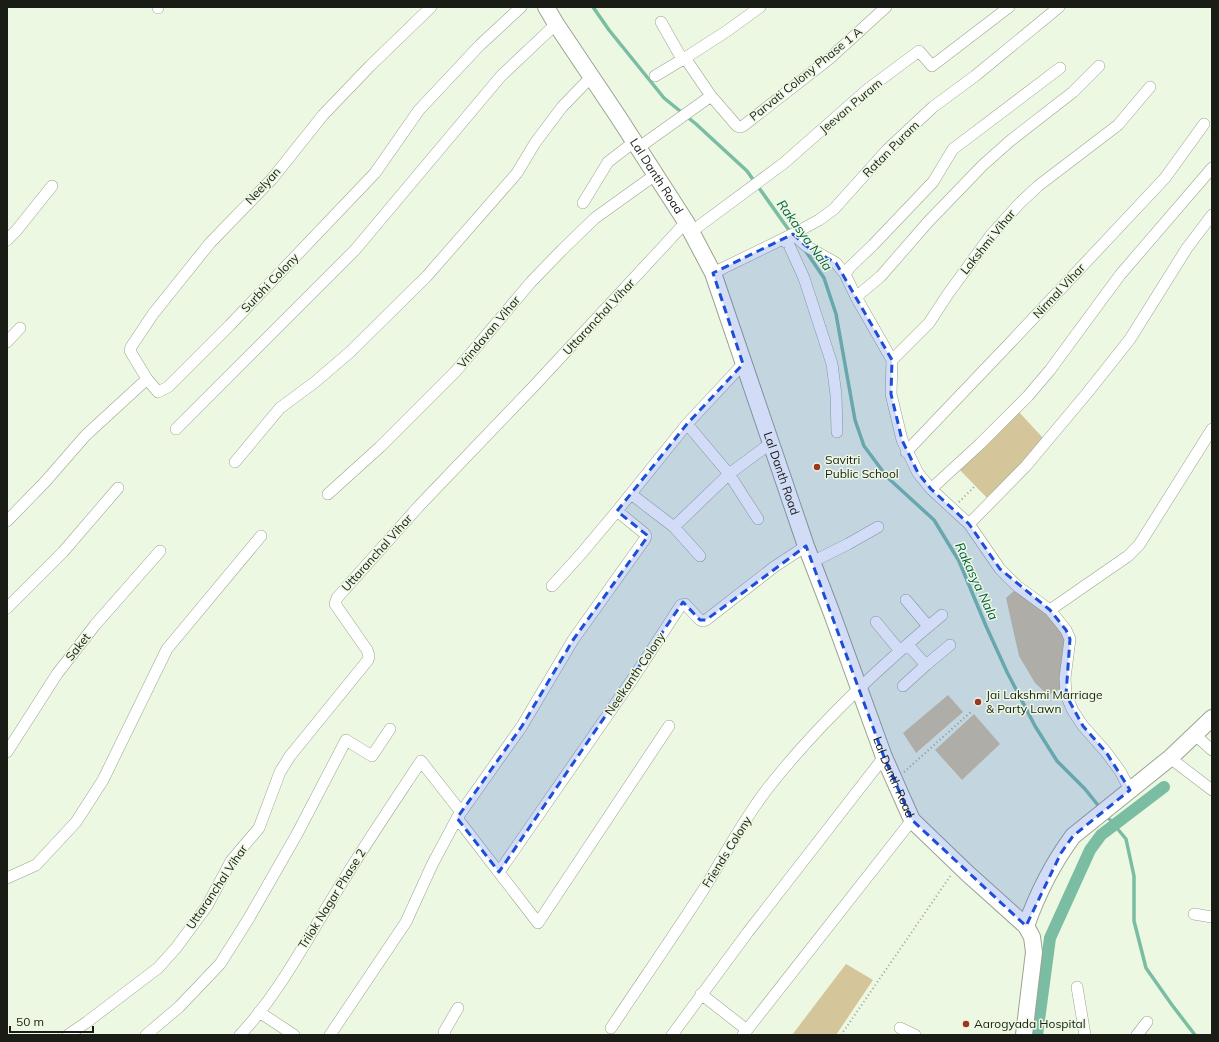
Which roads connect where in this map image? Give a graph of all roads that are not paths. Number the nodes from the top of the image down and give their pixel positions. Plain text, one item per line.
1 (431, 7) edge
2 (521, 7) edge
3 (547, 7) edge
4 (760, 7) edge
5 (886, 7) edge
6 (1009, 7) edge
7 (1059, 7) edge
8 (661, 22) dead end
9 (556, 24) junction
10 (684, 59) junction
11 (1099, 66) dead end
12 (1060, 68) dead end
13 (592, 76) junction
14 (655, 76) dead end
15 (1150, 88) dead end
16 (711, 96) junction
17 (1204, 124) dead end
18 (636, 145) junction
19 (1212, 168) edge
20 (654, 175) junction
21 (52, 186) dead end
22 (583, 203) dead end
23 (1212, 215) edge
24 (688, 227) junction
25 (793, 234) junction
26 (7, 240) edge
27 (782, 240) junction
28 (713, 273) junction
29 (845, 274) junction
30 (856, 297) junction
31 (20, 328) dead end
32 (7, 342) edge
33 (892, 360) junction
34 (743, 364) junction
35 (147, 379) junction
36 (687, 424) junction
37 (176, 429) dead end
38 (1212, 429) edge
39 (837, 432) dead end
40 (771, 443) junction
41 (906, 452) junction
42 (235, 462) dead end
43 (729, 474) junction
44 (118, 488) dead end
45 (931, 489) junction
46 (328, 494) dead end
47 (631, 494) junction
48 (617, 511) junction
49 (758, 519) dead end
50 (7, 521) edge
51 (969, 524) junction
52 (674, 527) junction
53 (878, 527) dead end
54 (261, 536) dead end
55 (806, 546) junction
56 (160, 551) dead end
57 (700, 556) dead end
58 (812, 562) junction
59 (552, 586) dead end
60 (906, 600) dead end
61 (7, 608) edge
62 (1050, 610) junction
63 (942, 615) dead end
64 (876, 622) dead end
65 (928, 626) junction
66 (950, 645) dead end
67 (904, 648) junction
68 (926, 665) junction
69 (903, 686) dead end
70 (859, 688) junction
71 (1212, 718) edge
72 (669, 726) dead end
73 (390, 729) dead end
74 (1195, 735) junction
75 (1212, 750) edge
76 (7, 752) edge
77 (884, 757) junction
78 (1170, 758) junction
79 (1212, 790) edge
80 (1124, 795) junction
81 (459, 815) junction
82 (912, 820) junction
83 (499, 872) junction
84 (7, 878) edge
85 (1194, 914) dead end
86 (1212, 917) edge
87 (1026, 926) junction
88 (1077, 988) dead end
89 (701, 994) junction
90 (458, 1008) dead end
91 (260, 1012) junction
92 (1148, 1022) dead end
93 (611, 1028) dead end
94 (900, 1028) dead end
95 (745, 1033) edge
96 (68, 1035) edge
97 (146, 1035) edge
98 (240, 1035) edge
99 (294, 1035) edge
100 (330, 1035) edge
101 (445, 1035) edge
102 (672, 1035) edge
103 (915, 1035) edge
104 (1024, 1035) edge
105 (1085, 1035) edge
106 (1137, 1035) edge

1 - 35 street, Neelyan
2 - 35 street, Surbhi Colony
3 - 9 street, Lal Danth Road
4 - 10 street
5 - 16 street, Parvati Colony Phase 1 A
6 - 24 street, Jeevan Puram
7 - 25 street, Ratan Puram
8 - 10 street, Parvati Colony Phase 1 A
9 - 13 street, Lal Danth Road
9 - 37 street
10 - 14 street
10 - 16 street, Parvati Colony Phase 1 A
11 - 30 street
12 - 29 street
13 - 18 street, Lal Danth Road
13 - 42 street
15 - 33 street, Lakshmi Vihar
16 - 18 street
17 - 41 street, Nirmal Vihar
18 - 20 street, Lal Danth Road
18 - 22 street
19 - 45 street
20 - 24 street, Lal Danth Road
20 - 46 street, Vrindavan Vihar
21 - 26 street
23 - 51 street
24 - 28 street, Lal Danth Road
24 - 96 street, Uttaranchal Vihar
25 - 27 street, Ratan Puram
25 - 29 street
27 - 28 street, Ratan Puram
27 - 39 street
28 - 34 street, Lal Danth Road
29 - 30 street
30 - 33 street
31 - 32 street
33 - 41 street
34 - 36 street
34 - 40 street, Lal Danth Road
35 - 50 street
36 - 43 street
36 - 47 street
38 - 62 street
40 - 43 street
40 - 55 street, Lal Danth Road
41 - 45 street
43 - 49 street
43 - 52 street
44 - 61 street
45 - 51 street
47 - 48 street
47 - 52 street
48 - 59 street
48 - 81 street
51 - 62 street
52 - 57 street
53 - 58 street
54 - 84 street
55 - 58 street, Lal Danth Road
55 - 83 street, Neelkanth Colony
56 - 76 street, Saket
58 - 70 street, Lal Danth Road
60 - 65 street
62 - 80 street
63 - 65 street, Friends Colony
64 - 67 street
65 - 67 street, Friends Colony
66 - 68 street
67 - 68 street
67 - 70 street, Friends Colony
68 - 69 street
70 - 77 street, Lal Danth Road
70 - 93 street, Friends Colony
71 - 74 street
72 - 83 street
73 - 97 street
74 - 75 street
74 - 78 street
77 - 82 street, Lal Danth Road
77 - 89 street
78 - 79 street
78 - 80 street
80 - 87 street
81 - 83 street
81 - 91 street, Trilok Nagar Phase 2
81 - 100 street
82 - 87 street, Lal Danth Road
82 - 95 street
85 - 86 street
87 - 104 street
88 - 105 street
89 - 95 street
89 - 102 street
90 - 101 street
91 - 98 street, Trilok Nagar Phase 2
91 - 99 street
92 - 106 street
94 - 103 street

